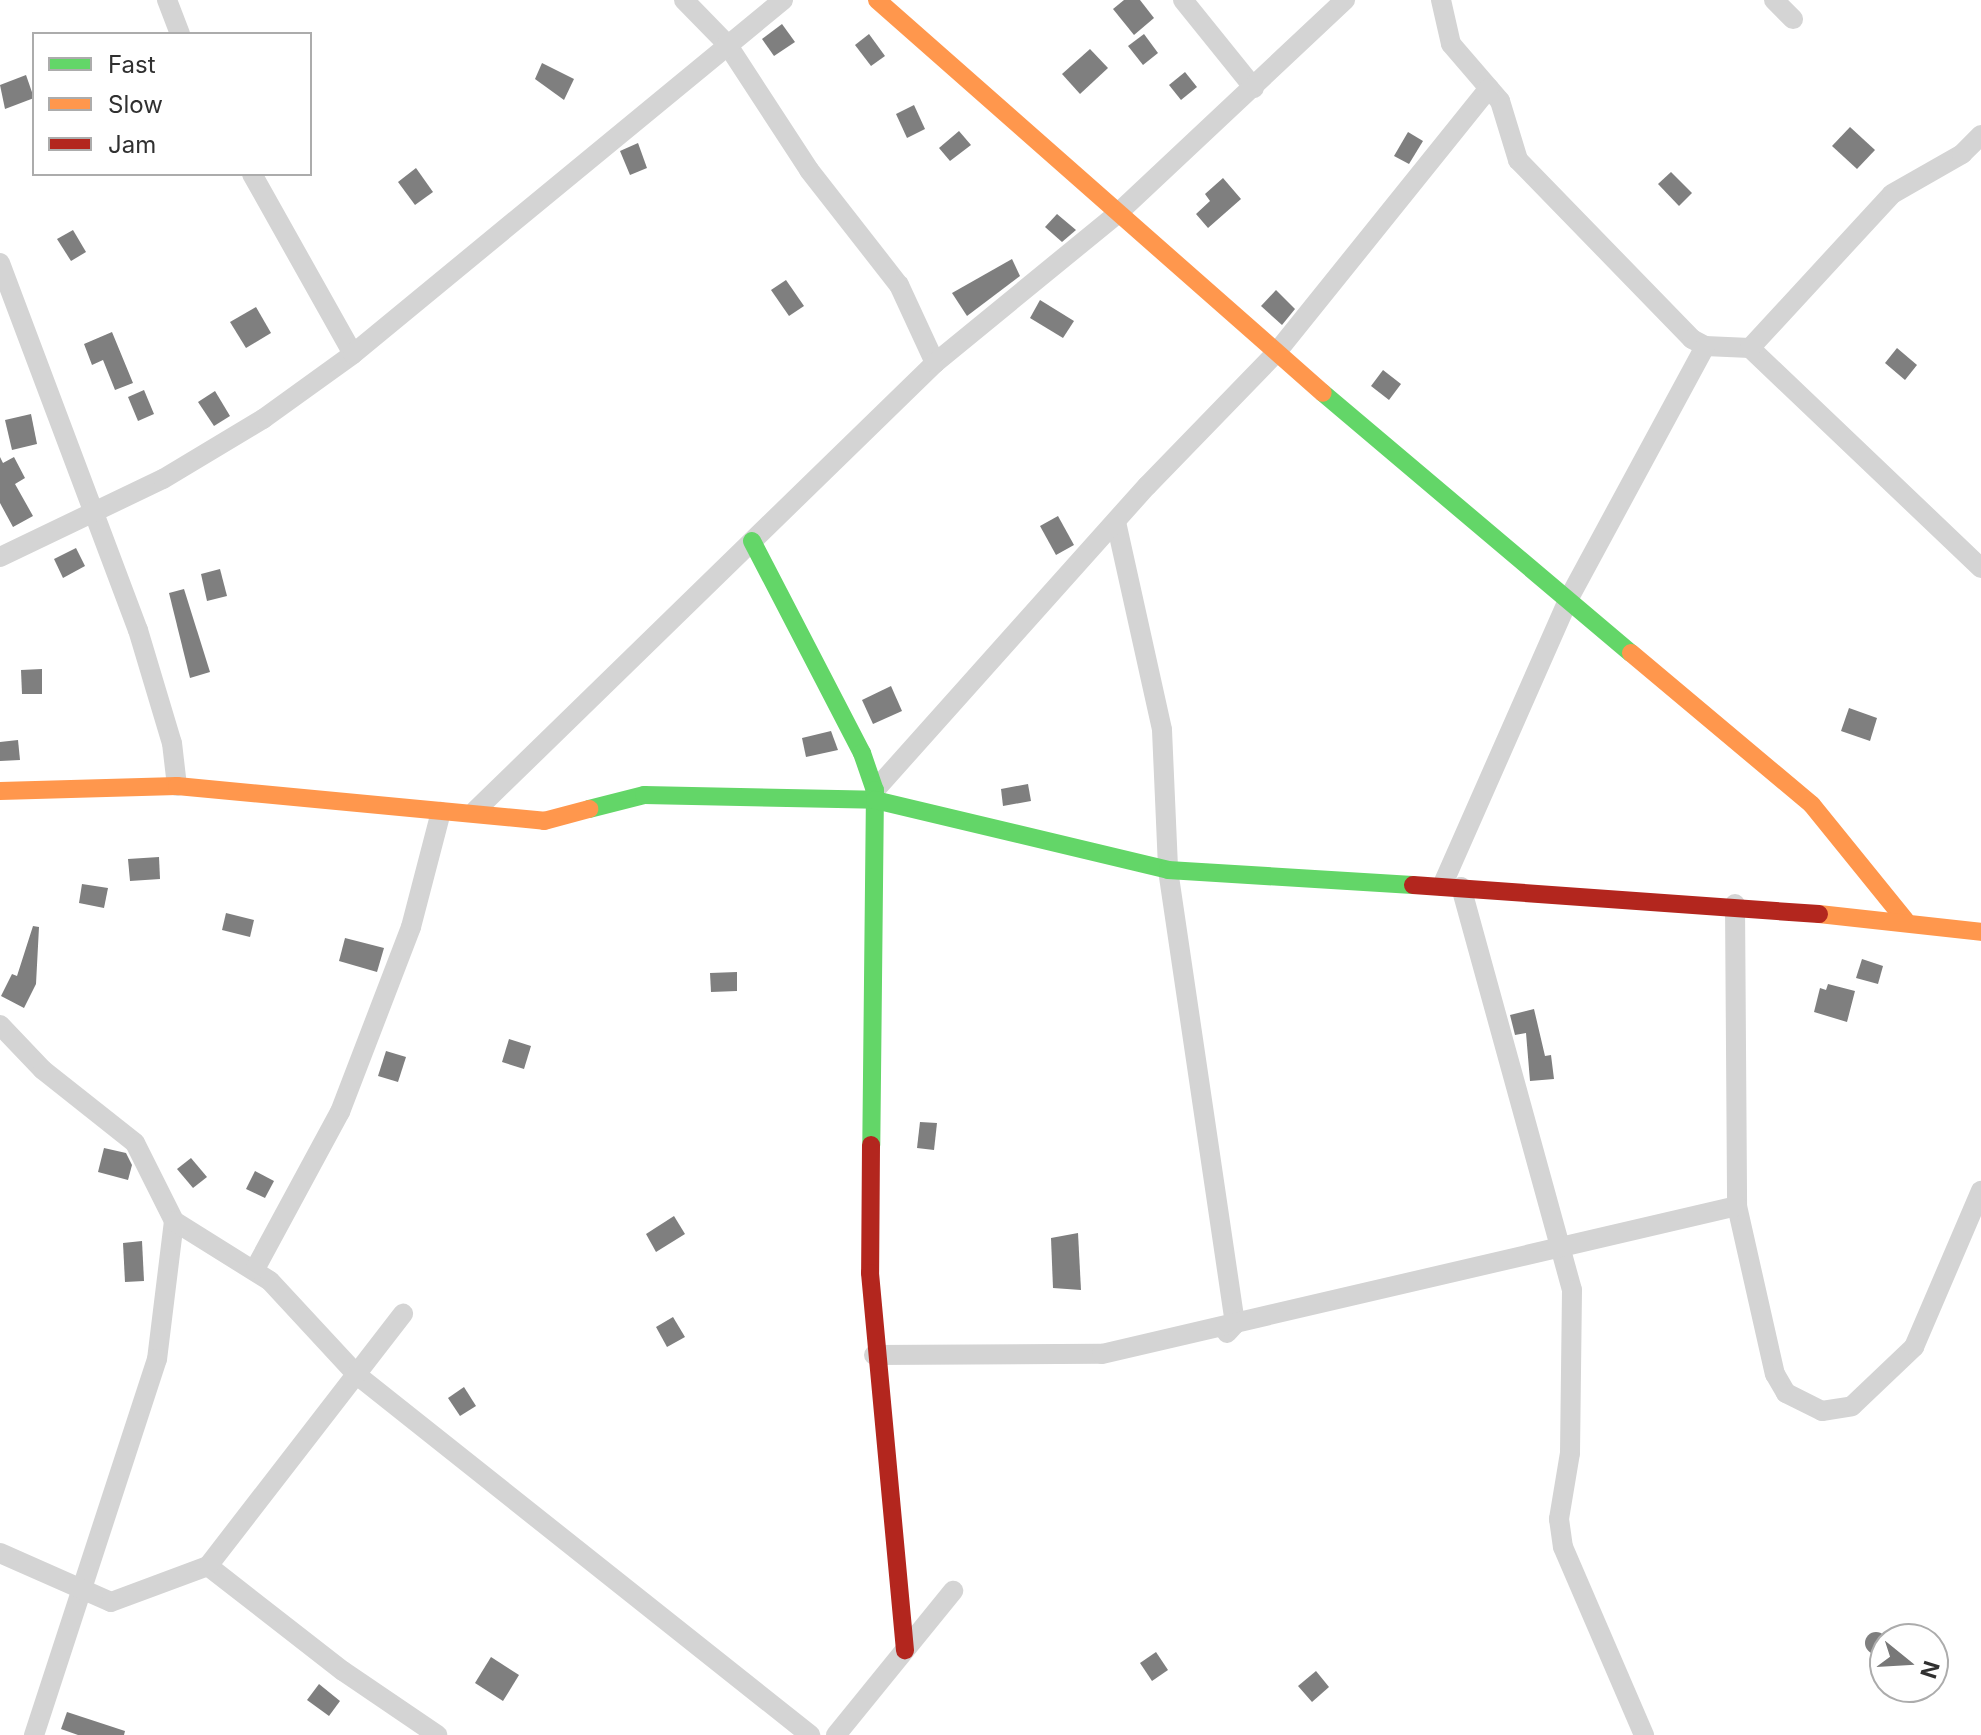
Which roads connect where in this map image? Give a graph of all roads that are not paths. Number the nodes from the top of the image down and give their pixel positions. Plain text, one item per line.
1 (167, 0) edge
2 (684, 0) edge
3 (783, 0) edge
4 (877, 0) edge
5 (1183, 0) edge
6 (1345, 0) edge
7 (1441, 0) edge
8 (1774, 0) edge
9 (1793, 19) dead end
10 (179, 32) edge
11 (727, 44) junction
12 (1254, 88) junction
13 (1489, 88) junction
14 (1981, 135) edge
15 (253, 176) edge
16 (1117, 214) junction
17 (0, 263) edge
18 (1705, 346) junction
19 (1750, 348) junction
20 (1276, 353) junction
21 (353, 354) junction
22 (935, 363) junction
23 (96, 513) junction
24 (1116, 522) junction
25 (752, 541) junction
26 (0, 557) edge
27 (1981, 568) edge
28 (1569, 598) junction
29 (177, 786) junction
30 (0, 791) edge
31 (875, 795) junction
32 (475, 811) junction
33 (441, 812) junction
34 (1168, 870) junction
35 (1452, 886) junction
36 (1735, 904) junction
37 (1905, 920) junction
38 (1981, 932) edge
39 (0, 1025) edge
40 (1981, 1191) edge
41 (1737, 1206) junction
42 (174, 1221) junction
43 (1562, 1246) junction
44 (255, 1269) junction
45 (403, 1314) dead end
46 (1229, 1331) junction
47 (874, 1355) junction
48 (357, 1375) junction
49 (0, 1553) edge
50 (208, 1566) junction
51 (80, 1589) junction
52 (953, 1591) dead end
53 (905, 1650) junction
54 (34, 1735) edge
55 (437, 1735) edge
56 (810, 1735) edge
57 (836, 1735) edge
58 (1644, 1735) edge

1 - 10 street
2 - 11 street
3 - 11 street
4 - 16 street
5 - 12 street
6 - 12 street
7 - 13 street
8 - 9 street
11 - 21 street
11 - 22 street
12 - 16 street
13 - 18 street
13 - 20 street
14 - 19 street
15 - 21 street
16 - 20 street
16 - 22 street
17 - 23 street
18 - 19 street
18 - 28 street
19 - 27 street
20 - 24 street
20 - 28 street
21 - 23 street
22 - 25 street
23 - 26 street
23 - 29 street
24 - 31 street
24 - 34 street
25 - 31 street
25 - 32 street
28 - 35 street
28 - 37 street
29 - 30 street
29 - 33 street
31 - 32 street
31 - 34 street
31 - 47 street
32 - 33 street
33 - 44 street
34 - 35 street
34 - 46 street
35 - 36 street
35 - 43 street
36 - 37 street
36 - 41 street
37 - 38 street
39 - 42 street
40 - 41 street
41 - 43 street
42 - 44 street
42 - 51 street
43 - 46 street
43 - 58 street
44 - 48 street
45 - 48 street
46 - 47 street
47 - 53 street
48 - 50 street
48 - 56 street
49 - 51 street
50 - 51 street
50 - 55 street
51 - 54 street
52 - 53 street
53 - 57 street

